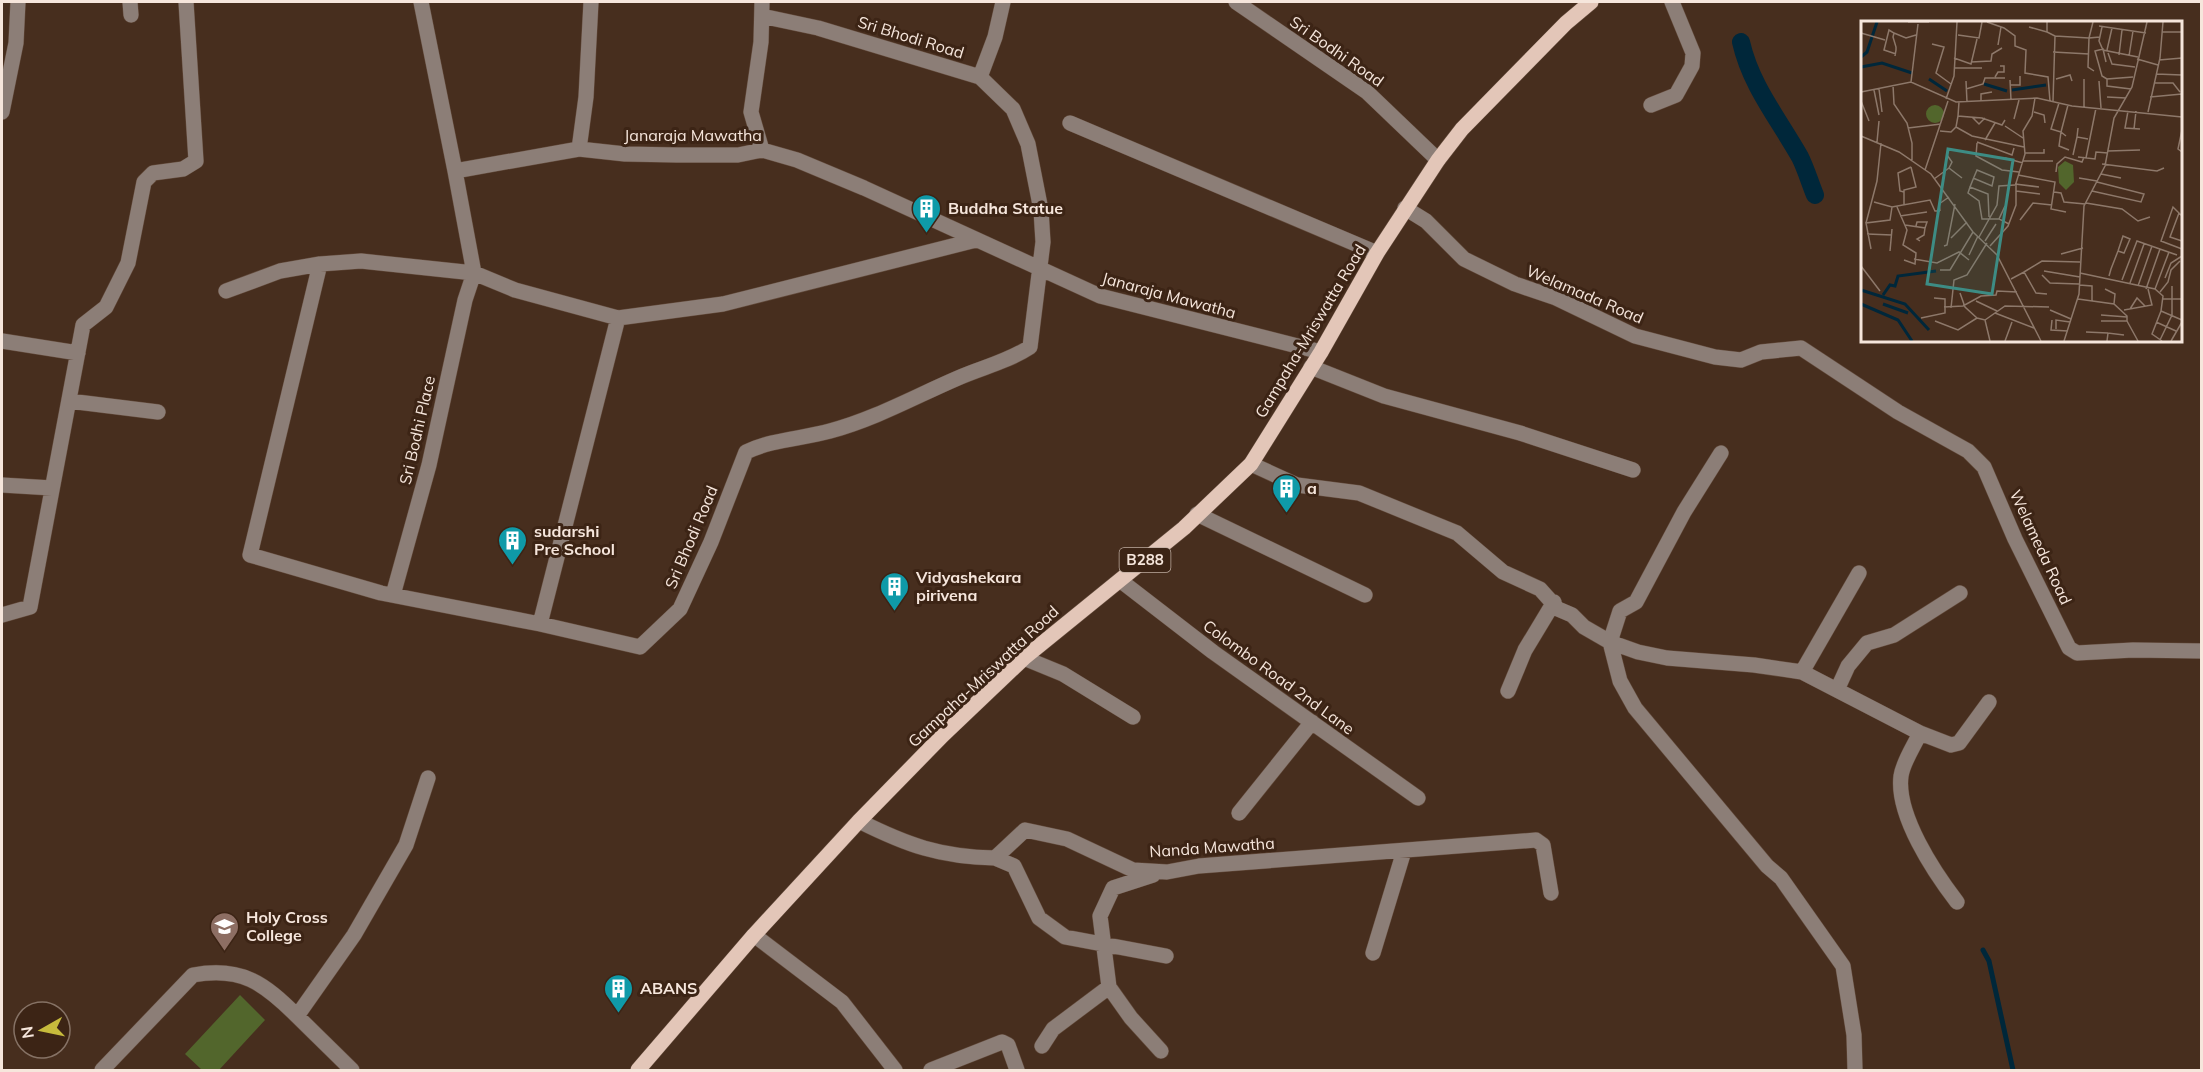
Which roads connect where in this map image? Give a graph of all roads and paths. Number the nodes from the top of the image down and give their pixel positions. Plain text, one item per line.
1 (18, 2) edge
2 (186, 2) edge
3 (421, 2) edge
4 (591, 2) edge
5 (1003, 2) edge
6 (1236, 2) edge
7 (1591, 2) edge
8 (1672, 2) edge
9 (762, 9) edge
10 (980, 77) junction
11 (1651, 105) dead end
12 (2, 112) edge
13 (1070, 123) dead end
14 (579, 149) junction
15 (762, 150) junction
16 (1438, 160) junction
17 (455, 171) junction
18 (1405, 208) junction
19 (976, 240) junction
20 (1377, 253) junction
21 (320, 264) junction
22 (1040, 271) junction
23 (474, 273) junction
24 (226, 291) dead end
25 (618, 318) junction
26 (2, 341) edge
27 (1321, 352) junction
28 (78, 353) junction
29 (1311, 368) junction
30 (1866, 392) joint
31 (69, 401) junction
32 (158, 412) dead end
33 (1721, 453) dead end
34 (1251, 464) junction
35 (1633, 470) dead end
36 (2, 485) edge
37 (52, 488) junction
38 (1197, 514) junction
39 (1859, 573) dead end
40 (1121, 580) junction
41 (1960, 593) dead end
42 (393, 595) junction
43 (1365, 596) dead end
44 (1554, 602) junction
45 (2, 615) edge
46 (540, 624) junction
47 (1610, 642) junction
48 (2202, 651) edge
49 (1024, 658) junction
50 (1802, 672) junction
51 (1837, 690) junction
52 (1508, 691) dead end
53 (1989, 702) dead end
54 (1133, 717) dead end
55 (1312, 722) junction
56 (1920, 733) junction
57 (428, 778) dead end
58 (1418, 798) dead end
59 (1239, 813) dead end
60 (859, 821) junction
61 (1404, 851) junction
62 (995, 858) junction
63 (1162, 872) junction
64 (1551, 893) dead end
65 (1957, 902) dead end
66 (754, 935) junction
67 (1104, 944) junction
68 (1373, 953) dead end
69 (1166, 956) dead end
70 (1110, 987) junction
71 (297, 1016) junction
72 (1042, 1046) dead end
73 (1161, 1051) dead end
74 (102, 1071) edge
75 (352, 1071) edge
76 (638, 1071) edge
77 (895, 1071) edge
78 (931, 1071) edge
79 (1017, 1071) edge
80 (1855, 1071) edge

1 - 12 street
2 - 28 street
3 - 17 street
4 - 14 street
5 - 10 street, Sri Bhodi Road
6 - 16 street, Sri Bodhi Road
7 - 16 main road, Gampaha-Mriswatta Road / B288
8 - 11 street
9 - 10 street, Sri Bhodi Road
9 - 15 street
10 - 22 street, Sri Bhodi Road
13 - 20 street
14 - 15 street, Janaraja Mawatha
14 - 17 street, Janaraja Mawatha
15 - 19 street, Janaraja Mawatha
16 - 18 main road, Gampaha-Mriswatta Road / B288
17 - 23 street
18 - 20 main road, Gampaha-Mriswatta Road / B288
18 - 30 street, Welamada Road
19 - 22 street, Janaraja Mawatha
19 - 25 street
20 - 27 main road, Gampaha-Mriswatta Road / B288
21 - 23 street
21 - 24 street
21 - 42 street
22 - 27 street, Janaraja Mawatha
22 - 46 street, Sri Bhodi Road
23 - 25 street
23 - 42 street, Sri Bodhi Place
25 - 46 street
26 - 28 street
27 - 29 main road, Gampaha-Mriswatta Road / B288
28 - 31 street
29 - 34 main road, Gampaha-Mriswatta Road / B288
29 - 35 street
30 - 48 street, Welameda Road
31 - 32 street
31 - 37 street
33 - 47 street
34 - 38 main road, Gampaha-Mriswatta Road / B288
34 - 44 street
36 - 37 street
37 - 45 street
38 - 40 main road, Gampaha-Mriswatta Road / B288
38 - 43 street
39 - 50 street
40 - 49 main road, Gampaha-Mriswatta Road / B288
40 - 55 street, Colombo Road 2nd Lane
41 - 51 street
42 - 46 street
44 - 47 street
44 - 52 street
47 - 50 street
47 - 80 street
49 - 54 street
49 - 60 main road, Gampaha-Mriswatta Road / B288
50 - 51 street
51 - 56 street
53 - 56 street
55 - 58 street, Colombo Road 2nd Lane
55 - 59 street
56 - 65 street
57 - 71 street
60 - 62 street
60 - 66 main road, Gampaha-Mriswatta Road / B288
61 - 63 street, Nanda Mawatha
61 - 64 street, Nanda Mawatha
61 - 68 street
62 - 63 street, Nanda Mawatha
62 - 67 street
63 - 67 street
66 - 76 main road, Gampaha-Mriswatta Road / B288
66 - 77 street
67 - 69 street
67 - 70 street
70 - 72 street
70 - 73 street
71 - 74 street
71 - 75 street
78 - 79 street

